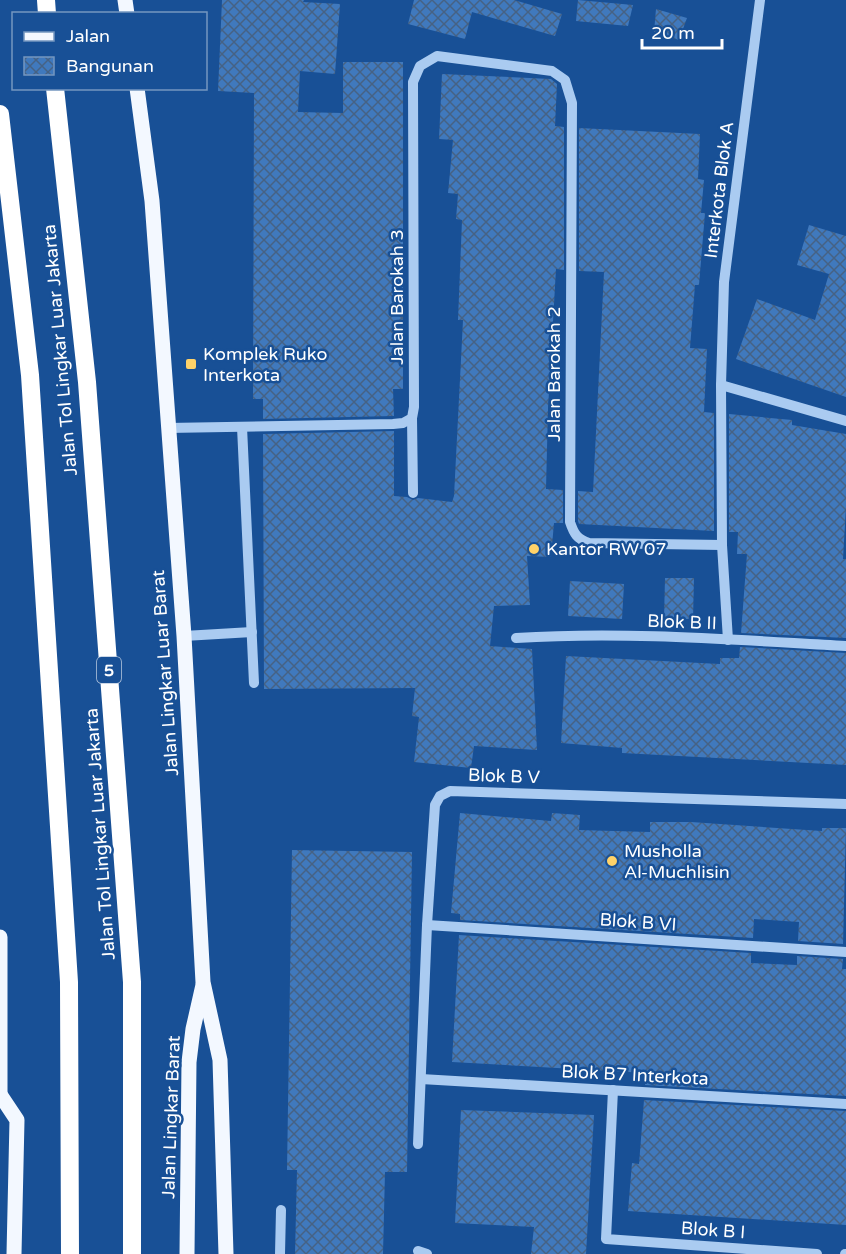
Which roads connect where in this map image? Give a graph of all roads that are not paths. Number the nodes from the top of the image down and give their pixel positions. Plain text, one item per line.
1 (760, 0) edge
2 (552, 70) joint
3 (55, 90) edge
4 (137, 90) edge
5 (0, 114) edge
6 (721, 386) junction
7 (412, 417) junction
8 (846, 421) edge
9 (242, 427) junction
10 (167, 428) junction
11 (413, 493) dead end
12 (722, 545) junction
13 (252, 632) junction
14 (184, 636) junction
15 (516, 638) dead end
16 (728, 640) junction
17 (846, 646) edge
18 (254, 683) dead end
19 (846, 804) edge
20 (427, 925) junction
21 (0, 937) edge
22 (0, 947) edge
23 (846, 952) edge
24 (203, 982) junction
25 (0, 1045) edge
26 (0, 1076) edge
27 (421, 1079) junction
28 (613, 1090) junction
29 (1, 1097) edge
30 (846, 1104) edge
31 (418, 1144) dead end
32 (281, 1210) dead end
33 (14, 1254) edge
34 (70, 1254) edge
35 (132, 1254) edge
36 (187, 1254) edge
37 (226, 1254) edge
38 (280, 1254) edge
39 (817, 1254) edge

1 - 6 street, Interkota Blok A
2 - 7 street, Jalan Barokah 3
2 - 12 street, Jalan Barokah 2
3 - 35 highway, Jalan Tol Lingkar Luar Jakarta / 5
4 - 10 main road, Jalan Lingkar Luar Barat
5 - 34 highway, Jalan Tol Lingkar Luar Jakarta
6 - 8 street
6 - 12 street, Interkota Blok A
7 - 9 street
7 - 11 street, Jalan Barokah 3
9 - 10 street
9 - 13 street
10 - 14 main road, Jalan Lingkar Luar Barat
12 - 16 street, Interkota Blok A
13 - 14 street
13 - 18 street
14 - 24 main road, Jalan Lingkar Luar Barat
15 - 16 street, Blok B II
16 - 17 street, Blok B II
19 - 20 street, Blok B V
20 - 23 street, Blok B VI
20 - 27 street, Blok B V
21 - 22 main road
22 - 25 main road
24 - 36 main road, Jalan Lingkar Barat
24 - 37 main road, Jalan Lingkar Luar Barat
25 - 26 main road
26 - 29 main road
27 - 28 street, Blok B7 Interkota
27 - 31 street, Blok B V
28 - 30 street, Blok B7 Interkota
28 - 39 street, Blok B I
29 - 33 main road
32 - 38 street

